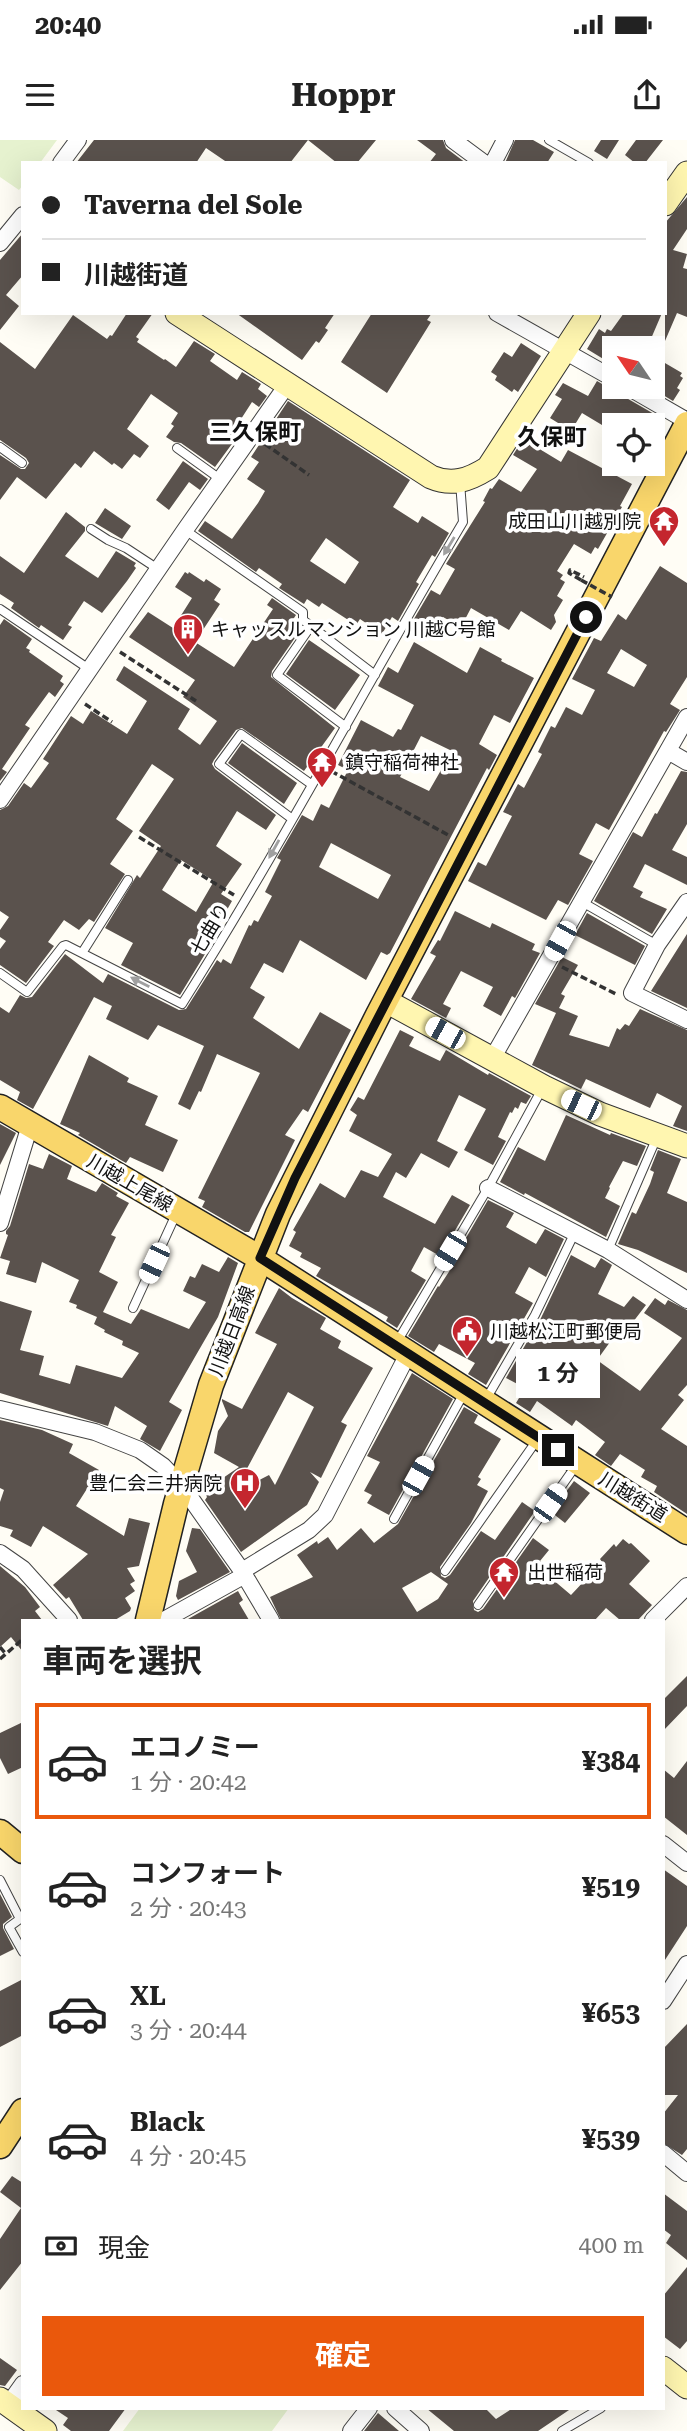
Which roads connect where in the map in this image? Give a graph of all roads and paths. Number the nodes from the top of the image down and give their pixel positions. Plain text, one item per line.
1 (78, 140) edge
2 (453, 140) edge
3 (505, 140) edge
4 (549, 140) edge
5 (62, 161) edge
6 (481, 161) edge
7 (494, 161) edge
8 (586, 161) edge
9 (687, 173) edge
10 (667, 197) edge
11 (21, 217) edge
12 (0, 243) edge
13 (180, 315) edge
14 (501, 315) edge
15 (588, 315) edge
16 (563, 350) junction
17 (602, 372) edge
18 (286, 385) junction
19 (648, 399) edge
20 (687, 423) edge
21 (251, 435) junction
22 (0, 447) edge
23 (177, 448) dead end
24 (22, 463) dead end
25 (309, 475) dead end
26 (220, 479) junction
27 (460, 482) junction
28 (91, 529) dead end
29 (185, 530) junction
30 (158, 569) junction
31 (583, 579) dead end
32 (612, 597) dead end
33 (0, 609) edge
34 (311, 626) junction
35 (107, 643) junction
36 (89, 669) junction
37 (375, 675) junction
38 (71, 695) junction
39 (196, 701) dead end
40 (687, 717) edge
41 (112, 722) dead end
42 (346, 727) junction
43 (668, 751) junction
44 (687, 762) edge
45 (322, 766) junction
46 (311, 784) junction
47 (0, 800) edge
48 (291, 818) junction
49 (139, 836) dead end
50 (458, 840) dead end
51 (128, 880) dead end
52 (245, 901) junction
53 (582, 902) junction
54 (687, 902) edge
55 (657, 945) junction
56 (82, 953) junction
57 (549, 961) junction
58 (0, 973) edge
59 (632, 993) junction
60 (386, 1001) junction
61 (687, 1020) edge
62 (492, 1059) junction
63 (544, 1087) junction
64 (0, 1107) edge
65 (30, 1125) junction
66 (658, 1135) junction
67 (687, 1146) edge
68 (488, 1188) junction
69 (178, 1211) junction
70 (0, 1223) edge
71 (574, 1234) junction
72 (608, 1250) junction
73 (260, 1258) junction
74 (687, 1300) edge
75 (133, 1308) dead end
76 (401, 1350) junction
77 (474, 1397) junction
78 (0, 1409) edge
79 (539, 1438) junction
80 (578, 1463) junction
81 (182, 1486) junction
82 (394, 1519) dead end
83 (685, 1526) edge
84 (0, 1553) edge
85 (445, 1571) dead end
86 (244, 1573) junction
87 (687, 1586) edge
88 (478, 1605) dead end
89 (68, 1619) edge
90 (148, 1619) edge
91 (166, 1619) edge
92 (270, 1619) edge
93 (654, 1619) edge
94 (21, 1641) edge
95 (0, 1647) edge
96 (5, 1653) junction
97 (0, 1659) edge
98 (0, 1832) edge
99 (665, 1846) edge
100 (21, 1849) edge
101 (687, 1863) edge
102 (0, 1880) edge
103 (21, 1948) edge
104 (687, 1964) edge
105 (665, 1998) edge
106 (21, 2114) edge
107 (0, 2146) edge
108 (665, 2155) edge
109 (687, 2173) edge
110 (665, 2370) edge
111 (21, 2386) edge
112 (687, 2387) edge
113 (4, 2402) edge
114 (368, 2410) edge
115 (397, 2410) edge
116 (598, 2410) edge
117 (45, 2431) edge
118 (352, 2431) edge
119 (421, 2431) edge
120 (562, 2431) edge

1 - 5 street
2 - 6 street
3 - 7 street
4 - 8 lane
9 - 10 street
11 - 12 street
13 - 18 street
14 - 16 street
15 - 16 street
16 - 17 street
16 - 27 street
18 - 21 street
18 - 27 street
19 - 20 street
20 - 60 main road, 川越日高線
21 - 25 path
21 - 26 street
22 - 24 lane
23 - 26 lane
26 - 29 street
27 -> 37 lane, 七曲り
28 - 30 lane
29 - 30 street
29 - 34 lane
30 - 35 street
31 - 32 path, bridge
33 - 36 lane
34 - 37 lane
34 - 42 lane
35 - 36 street
35 - 39 path
36 - 38 street
37 - 42 lane, 七曲り
38 - 41 path
38 - 47 street
40 - 43 street
42 - 45 lane, 七曲り
43 - 44 street
43 - 53 street
45 - 46 lane, 七曲り
45 - 50 path
46 - 48 lane, 七曲り
46 - 48 lane
48 -> 52 lane, 七曲り
49 - 52 path
51 - 56 lane
52 -> 56 lane, 七曲り
53 - 55 lane
53 - 57 street
54 - 55 street
55 - 59 street
56 - 58 lane
57 - 59 path
57 - 62 street
59 - 61 street
60 - 62 street
60 - 73 main road, 川越日高線
62 - 63 street
63 - 66 street
63 - 68 lane
64 - 65 main road, 川越上尾線
65 - 69 main road, 川越上尾線
65 - 70 street
66 - 67 street
66 - 72 lane
68 - 71 street
68 - 76 lane
69 - 73 main road, 川越上尾線
69 - 75 lane
71 - 72 street
71 - 77 lane
72 - 74 street
73 - 76 main road, 川越街道
73 - 81 main road, 川越日高線
76 - 77 main road, 川越街道
76 - 86 street
77 - 79 main road, 川越街道
77 - 82 lane
78 - 81 street
79 - 80 main road, 川越街道
79 - 85 lane
80 - 83 main road, 川越街道
80 - 88 lane
81 - 86 street
81 - 90 main road, 川越日高線
84 - 89 street
86 - 91 street
86 - 92 street
87 - 93 street
94 - 96 path
95 - 96 path
96 - 97 path
98 - 100 main road
99 - 101 street
102 - 103 lane
104 - 105 street
106 - 107 main road
108 - 109 street
110 - 112 street
111 - 113 street
113 - 117 street
114 - 118 street
115 - 119 street
116 - 120 lane

